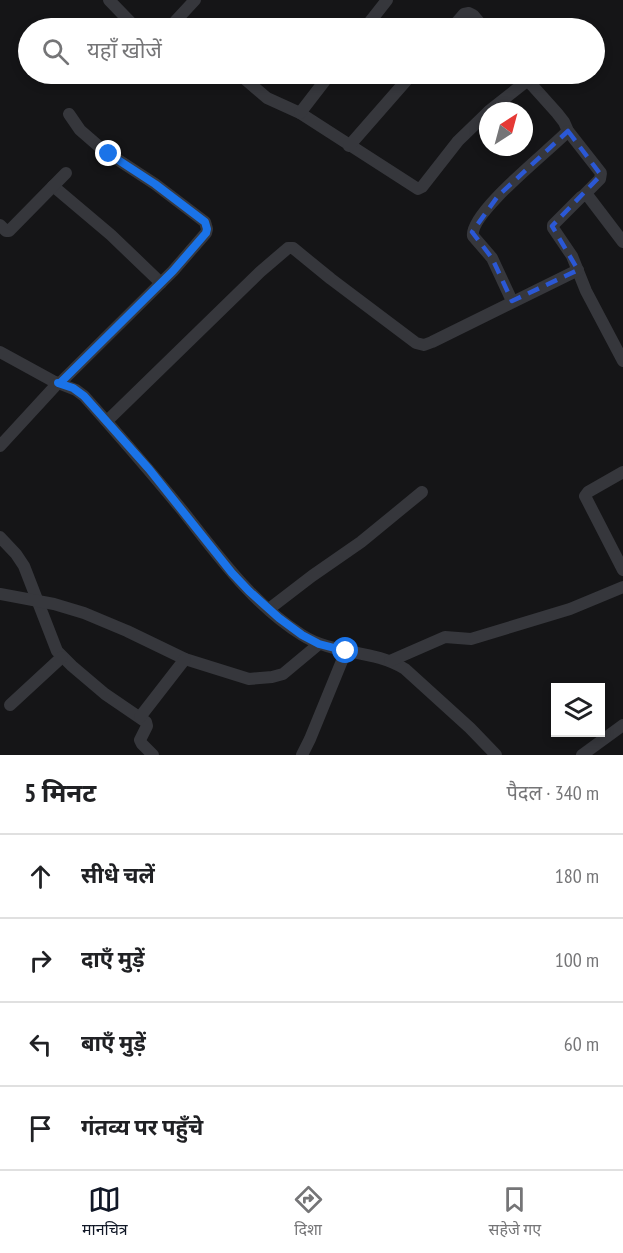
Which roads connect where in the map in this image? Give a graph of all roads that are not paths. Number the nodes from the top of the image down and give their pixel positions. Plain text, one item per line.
1 (109, 0) edge
2 (195, 0) edge
3 (387, 0) edge
4 (126, 18) edge
5 (178, 18) edge
6 (373, 18) edge
7 (461, 18) edge
8 (476, 18) edge
9 (250, 84) edge
10 (322, 84) edge
11 (403, 84) edge
12 (517, 84) edge
13 (531, 84) edge
14 (498, 102) edge
15 (300, 113) junction
16 (69, 114) dead end
17 (479, 120) edge
18 (568, 131) junction
19 (349, 146) junction
20 (66, 173) dead end
21 (53, 186) junction
22 (583, 196) junction
23 (0, 225) edge
24 (623, 242) edge
25 (578, 270) junction
26 (161, 283) junction
27 (512, 302) junction
28 (0, 352) edge
29 (623, 360) edge
30 (58, 383) junction
31 (107, 421) junction
32 (0, 446) edge
33 (623, 472) edge
34 (422, 492) dead end
35 (0, 537) edge
36 (623, 570) edge
37 (623, 587) edge
38 (0, 594) edge
39 (37, 601) junction
40 (268, 609) junction
41 (319, 644) junction
42 (346, 651) junction
43 (63, 657) junction
44 (185, 659) junction
45 (390, 661) junction
46 (10, 705) dead end
47 (140, 717) junction
48 (623, 724) edge
49 (153, 755) edge
50 (302, 755) edge
51 (496, 755) edge
52 (582, 755) edge

1 - 4 street
2 - 5 street
3 - 6 street
7 - 8 street
9 - 15 street
10 - 15 street
11 - 19 street
12 - 14 street
13 - 18 street
15 - 19 street
16 - 26 street
17 - 19 street
18 - 22 street
18 - 27 street
20 - 21 street
21 - 23 street
21 - 26 street
22 - 24 street
22 - 25 street
25 - 27 street
25 - 29 street
26 - 30 street
27 - 31 street
28 - 30 street
30 - 31 street
30 - 32 street
31 - 40 street
33 - 36 street
34 - 40 street
35 - 39 street
37 - 45 street
38 - 39 street
39 - 43 street
39 - 44 street
40 - 41 street
41 - 42 street
41 - 44 street
42 - 45 street
42 - 50 street
43 - 46 street
43 - 47 street
44 - 47 street
45 - 51 street
47 - 49 street
48 - 52 street

